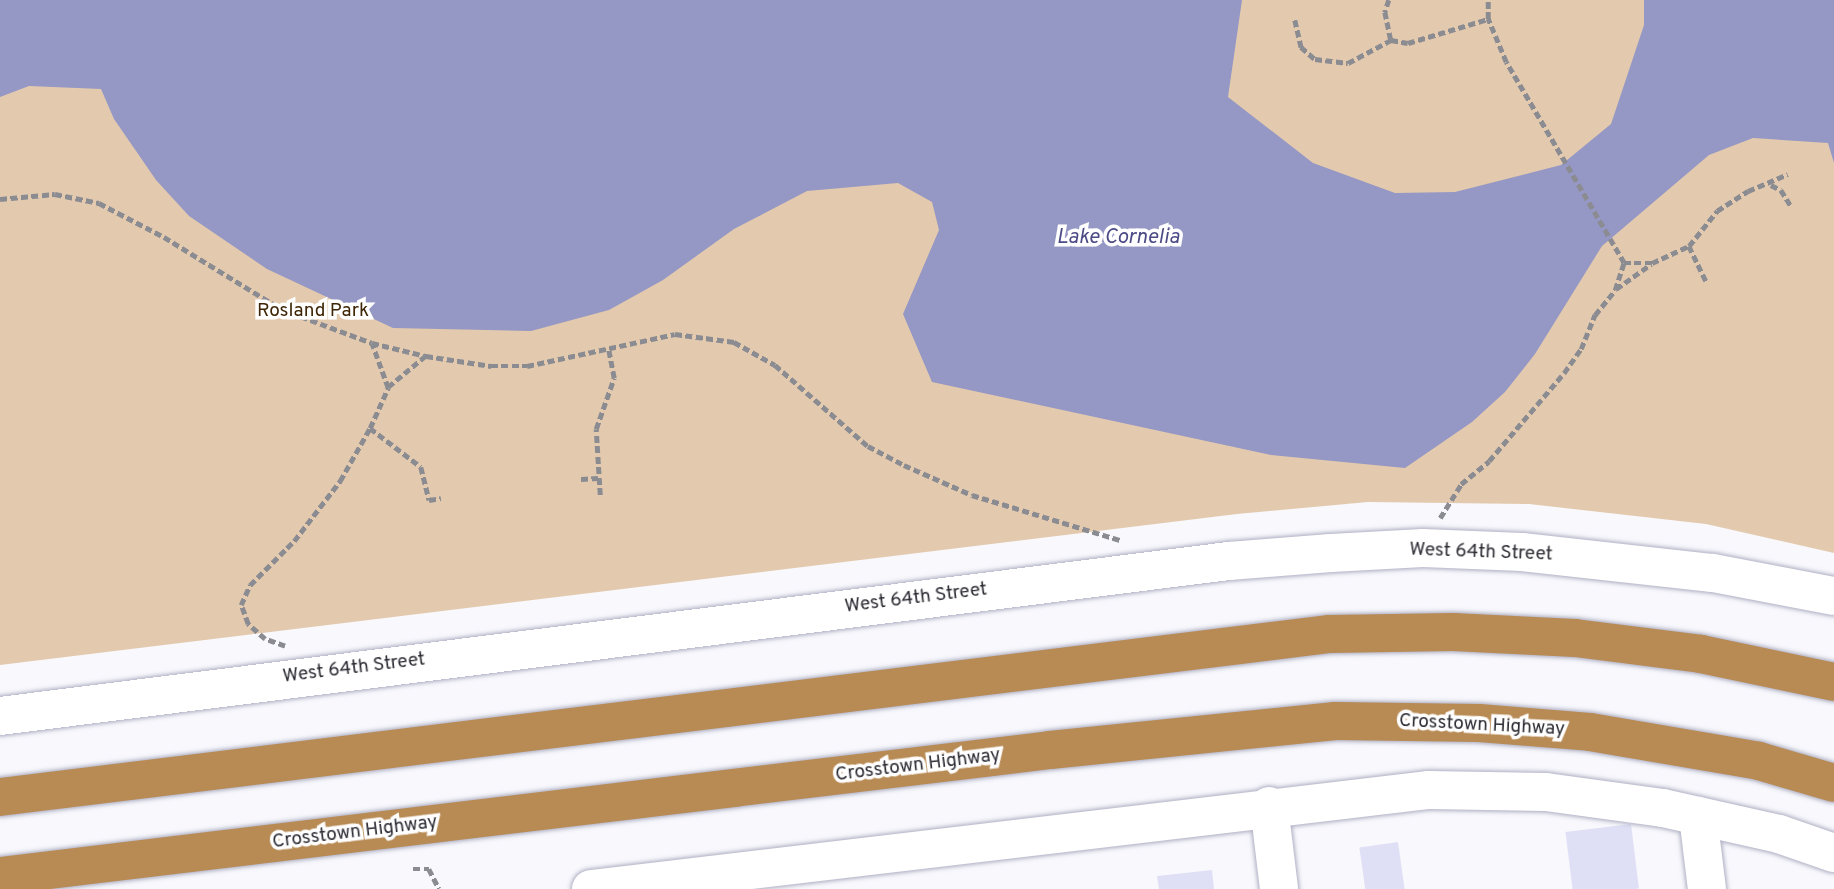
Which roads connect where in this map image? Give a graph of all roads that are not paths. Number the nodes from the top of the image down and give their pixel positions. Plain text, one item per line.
1 (1834, 596) edge
2 (1834, 682) edge
3 (0, 716) edge
4 (1834, 783) edge
5 (12, 795) edge
6 (1269, 806) junction
7 (1698, 816) junction
8 (1834, 853) edge
9 (888, 872) edge
10 (12, 875) edge
11 (591, 889) edge
12 (1279, 889) edge
13 (1707, 889) edge

1 - 3 street, West 64th Street
2 - 5 highway
4 - 10 highway, Crosstown Highway
6 - 7 street
6 - 9 street
6 - 12 street
7 - 8 street
7 - 13 street
9 - 11 street

